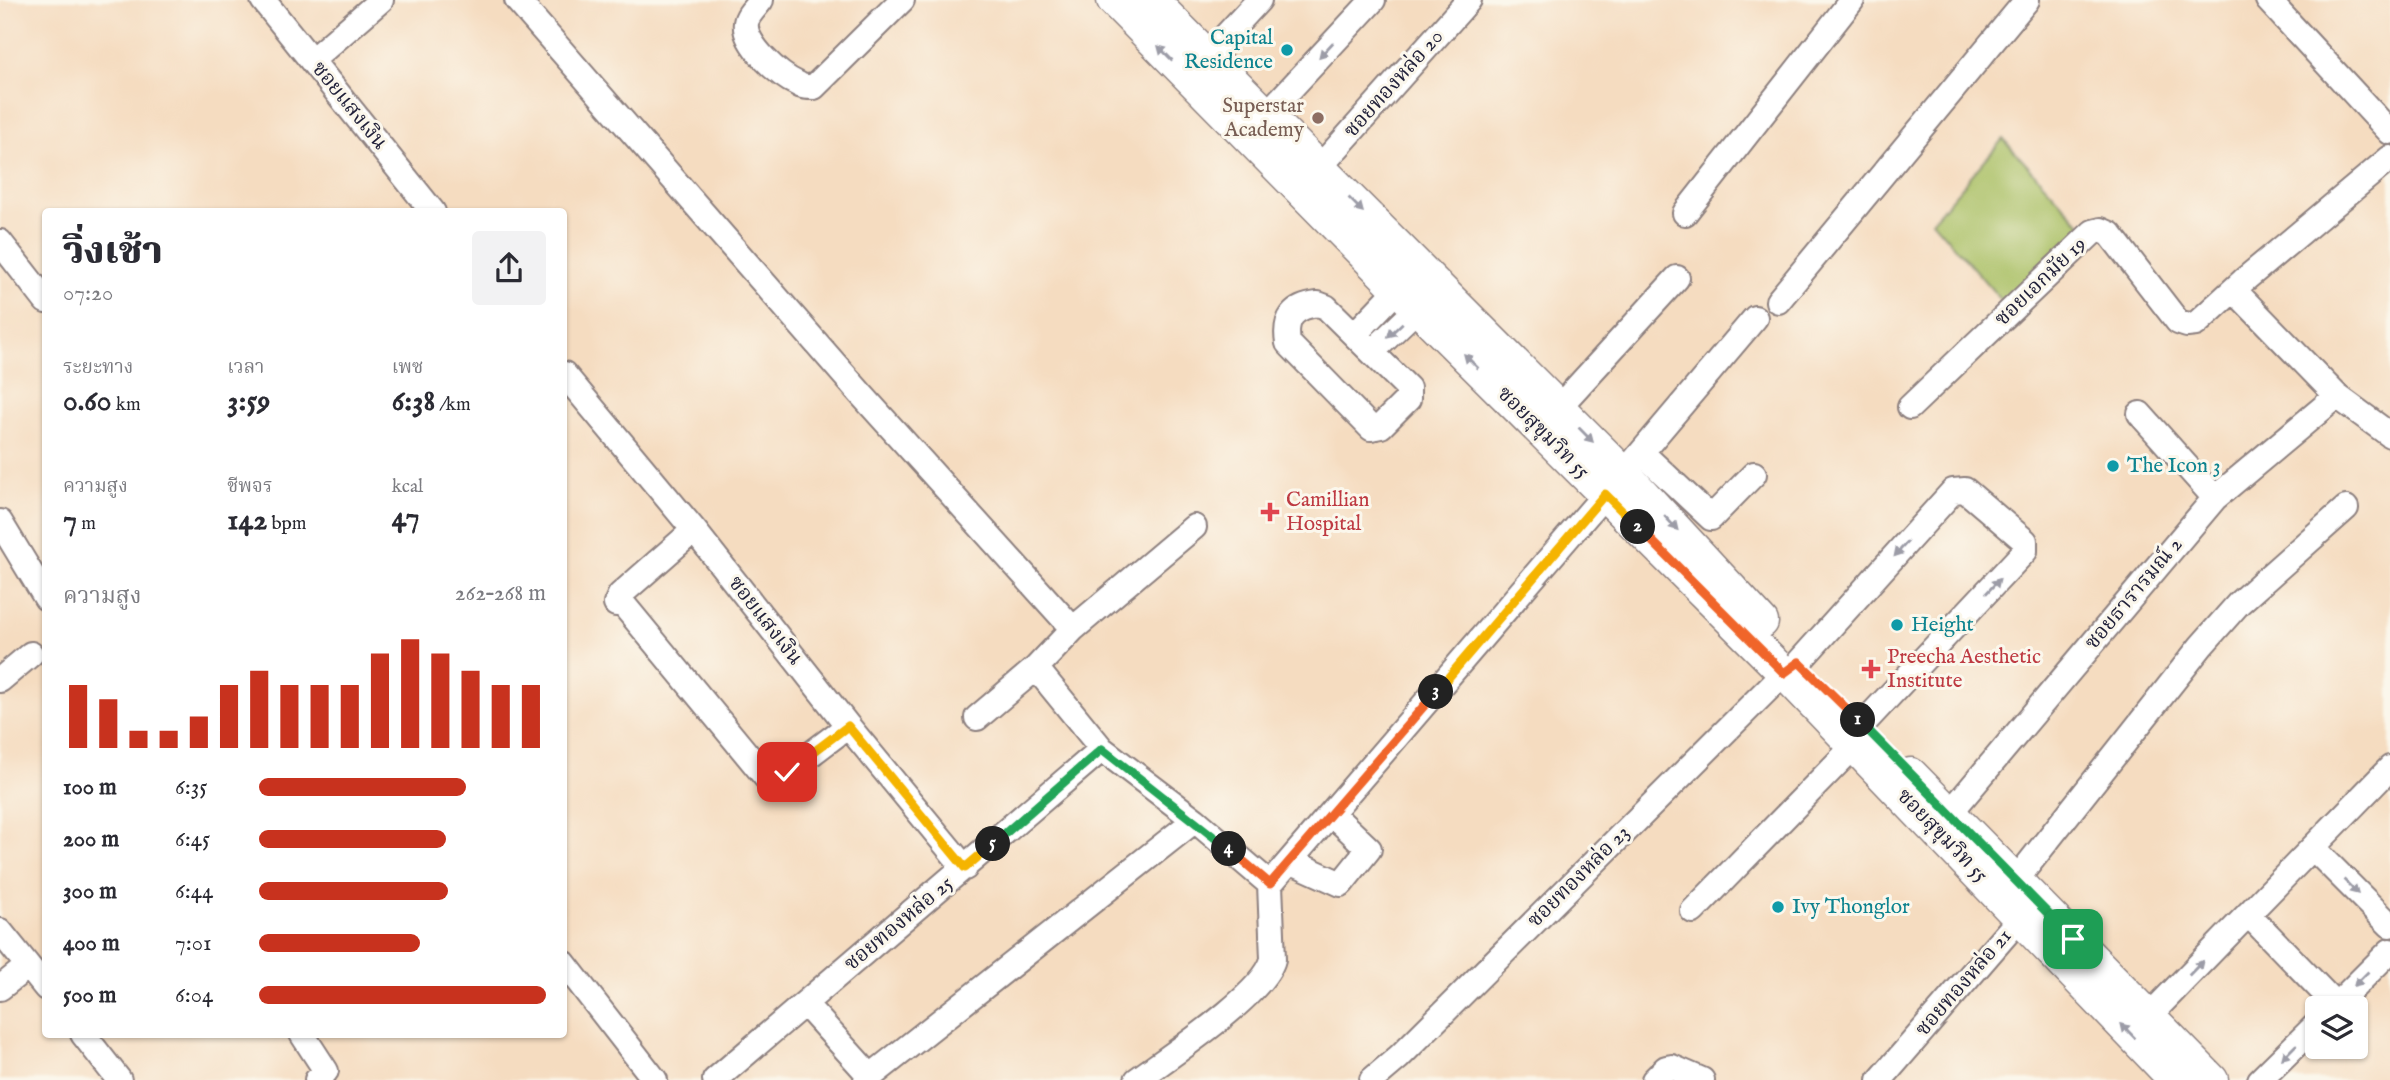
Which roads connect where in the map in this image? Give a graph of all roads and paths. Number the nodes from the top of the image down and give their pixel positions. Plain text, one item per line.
1 (263, 0) edge
2 (381, 0) edge
3 (517, 0) edge
4 (761, 0) edge
5 (902, 0) edge
6 (1113, 0) edge
7 (1152, 0) edge
8 (1259, 0) edge
9 (1373, 0) edge
10 (1469, 0) edge
11 (1852, 0) edge
12 (2027, 0) edge
13 (2269, 0) edge
14 (1208, 56) junction
15 (312, 60) junction
16 (1266, 115) junction
17 (2390, 132) edge
18 (2390, 158) edge
19 (1319, 167) junction
20 (430, 208) edge
21 (1685, 213) dead end
22 (0, 242) edge
23 (1677, 278) dead end
24 (1419, 289) junction
25 (2234, 290) junction
26 (42, 295) edge
27 (1778, 301) dead end
28 (1755, 318) dead end
29 (1355, 334) junction
30 (1372, 352) junction
31 (567, 378) edge
32 (2337, 396) junction
33 (1559, 407) junction
34 (1910, 407) dead end
35 (2140, 414) dead end
36 (2390, 435) edge
37 (1623, 473) junction
38 (1754, 474) dead end
39 (2215, 498) junction
40 (2346, 508) dead end
41 (0, 523) edge
42 (1194, 527) dead end
43 (694, 530) junction
44 (42, 591) edge
45 (1073, 629) junction
46 (31, 654) dead end
47 (1036, 668) junction
48 (1792, 668) junction
49 (0, 680) edge
50 (977, 718) dead end
51 (848, 726) junction
52 (1858, 735) junction
53 (1102, 749) junction
54 (2390, 768) edge
55 (1331, 813) junction
56 (1195, 820) junction
57 (1942, 820) junction
58 (2313, 848) junction
59 (1290, 861) junction
60 (965, 868) junction
61 (1270, 884) junction
62 (2024, 900) junction
63 (1693, 911) dead end
64 (2248, 914) junction
65 (2390, 925) edge
66 (0, 931) edge
67 (2390, 951) edge
68 (28, 966) junction
69 (567, 968) edge
70 (42, 983) edge
71 (0, 988) edge
72 (2324, 996) edge
73 (2345, 996) edge
74 (805, 1004) junction
75 (2149, 1016) junction
76 (2305, 1036) edge
77 (86, 1038) edge
78 (305, 1038) edge
79 (2193, 1077) edge
80 (868, 1078) edge
81 (119, 1080) edge
82 (317, 1080) edge
83 (655, 1080) edge
84 (715, 1080) edge
85 (1137, 1080) edge
86 (1372, 1080) edge
87 (1654, 1080) edge
88 (1702, 1080) edge
89 (1880, 1080) edge
90 (2260, 1080) edge

1 - 15 street, ซอยแสงเงิน
2 - 15 street
3 - 45 street
4 - 5 street
24 -> 6 main road, ซอยสุขุมวิท 55
7 - 14 main road, ซอยสุขุมวิท 55
8 - 14 street
9 -> 16 street
10 - 19 street, ซอยทองหล่อ 20
11 - 21 street
12 - 27 street
13 - 17 street
14 - 16 main road, ซอยสุขุมวิท 55
15 - 20 street, ซอยแสงเงิน
16 - 19 main road, ซอยสุขุมวิท 55
18 - 25 street, ซอยเอกมัย 19
19 -> 24 main road, ซอยสุขุมวิท 55
22 - 26 street
23 - 33 street
24 - 29 street
24 -> 30 street
24 - 33 main road, ซอยสุขุมวิท 55
37 -> 24 main road, ซอยสุขุมวิท 55
25 - 32 street
25 - 34 street, ซอยเอกมัย 19
28 - 37 street
29 - 30 street
29 - 30 street
31 - 43 street, ซอยแสงเงิน
32 - 36 street
32 - 39 street, ซอยธารารมณ์ 2
33 -> 37 main road, ซอยสุขุมวิท 55
35 - 39 street
37 - 38 street
37 - 48 main road, ซอยสุขุมวิท 55
37 - 55 street
39 - 57 street, ซอยธารารมณ์ 2
40 - 62 street, ซอยทองหล่อ 21
41 - 44 street
42 - 45 street
43 - 51 street, ซอยแสงเงิน
43 - 51 street
45 - 47 street
46 - 49 street
47 - 50 street
47 - 53 street
48 - 52 main road, ซอยสุขุมวิท 55
52 -> 48 street, ซอยทองหล่อ 23
48 - 86 street, ซอยทองหล่อ 23
51 - 60 street, ซอยแสงเงิน
52 - 57 main road, ซอยสุขุมวิท 55
52 - 63 street
53 - 56 street
53 - 60 street, ซอยทองหล่อ 25
54 - 58 street
55 - 59 street
55 - 59 street
56 - 61 street
56 - 80 street
57 - 62 main road, ซอยสุขุมวิท 55
58 - 64 street
58 -> 65 street
59 - 61 street
60 - 74 street, ซอยทองหล่อ 25
61 - 85 street
62 - 75 main road, ซอยสุขุมวิท 55
79 -> 62 main road, ซอยสุขุมวิท 55
62 - 89 street, ซอยทองหล่อ 21
64 - 72 street
75 -> 64 street
66 - 68 street
67 -> 73 street
68 - 70 street
68 - 71 street
69 - 83 street
74 - 80 street
74 - 84 street, ซอยทองหล่อ 25
75 - 79 main road, ซอยสุขุมวิท 55
76 -> 90 street
77 - 81 street
78 - 82 street
87 - 88 street

